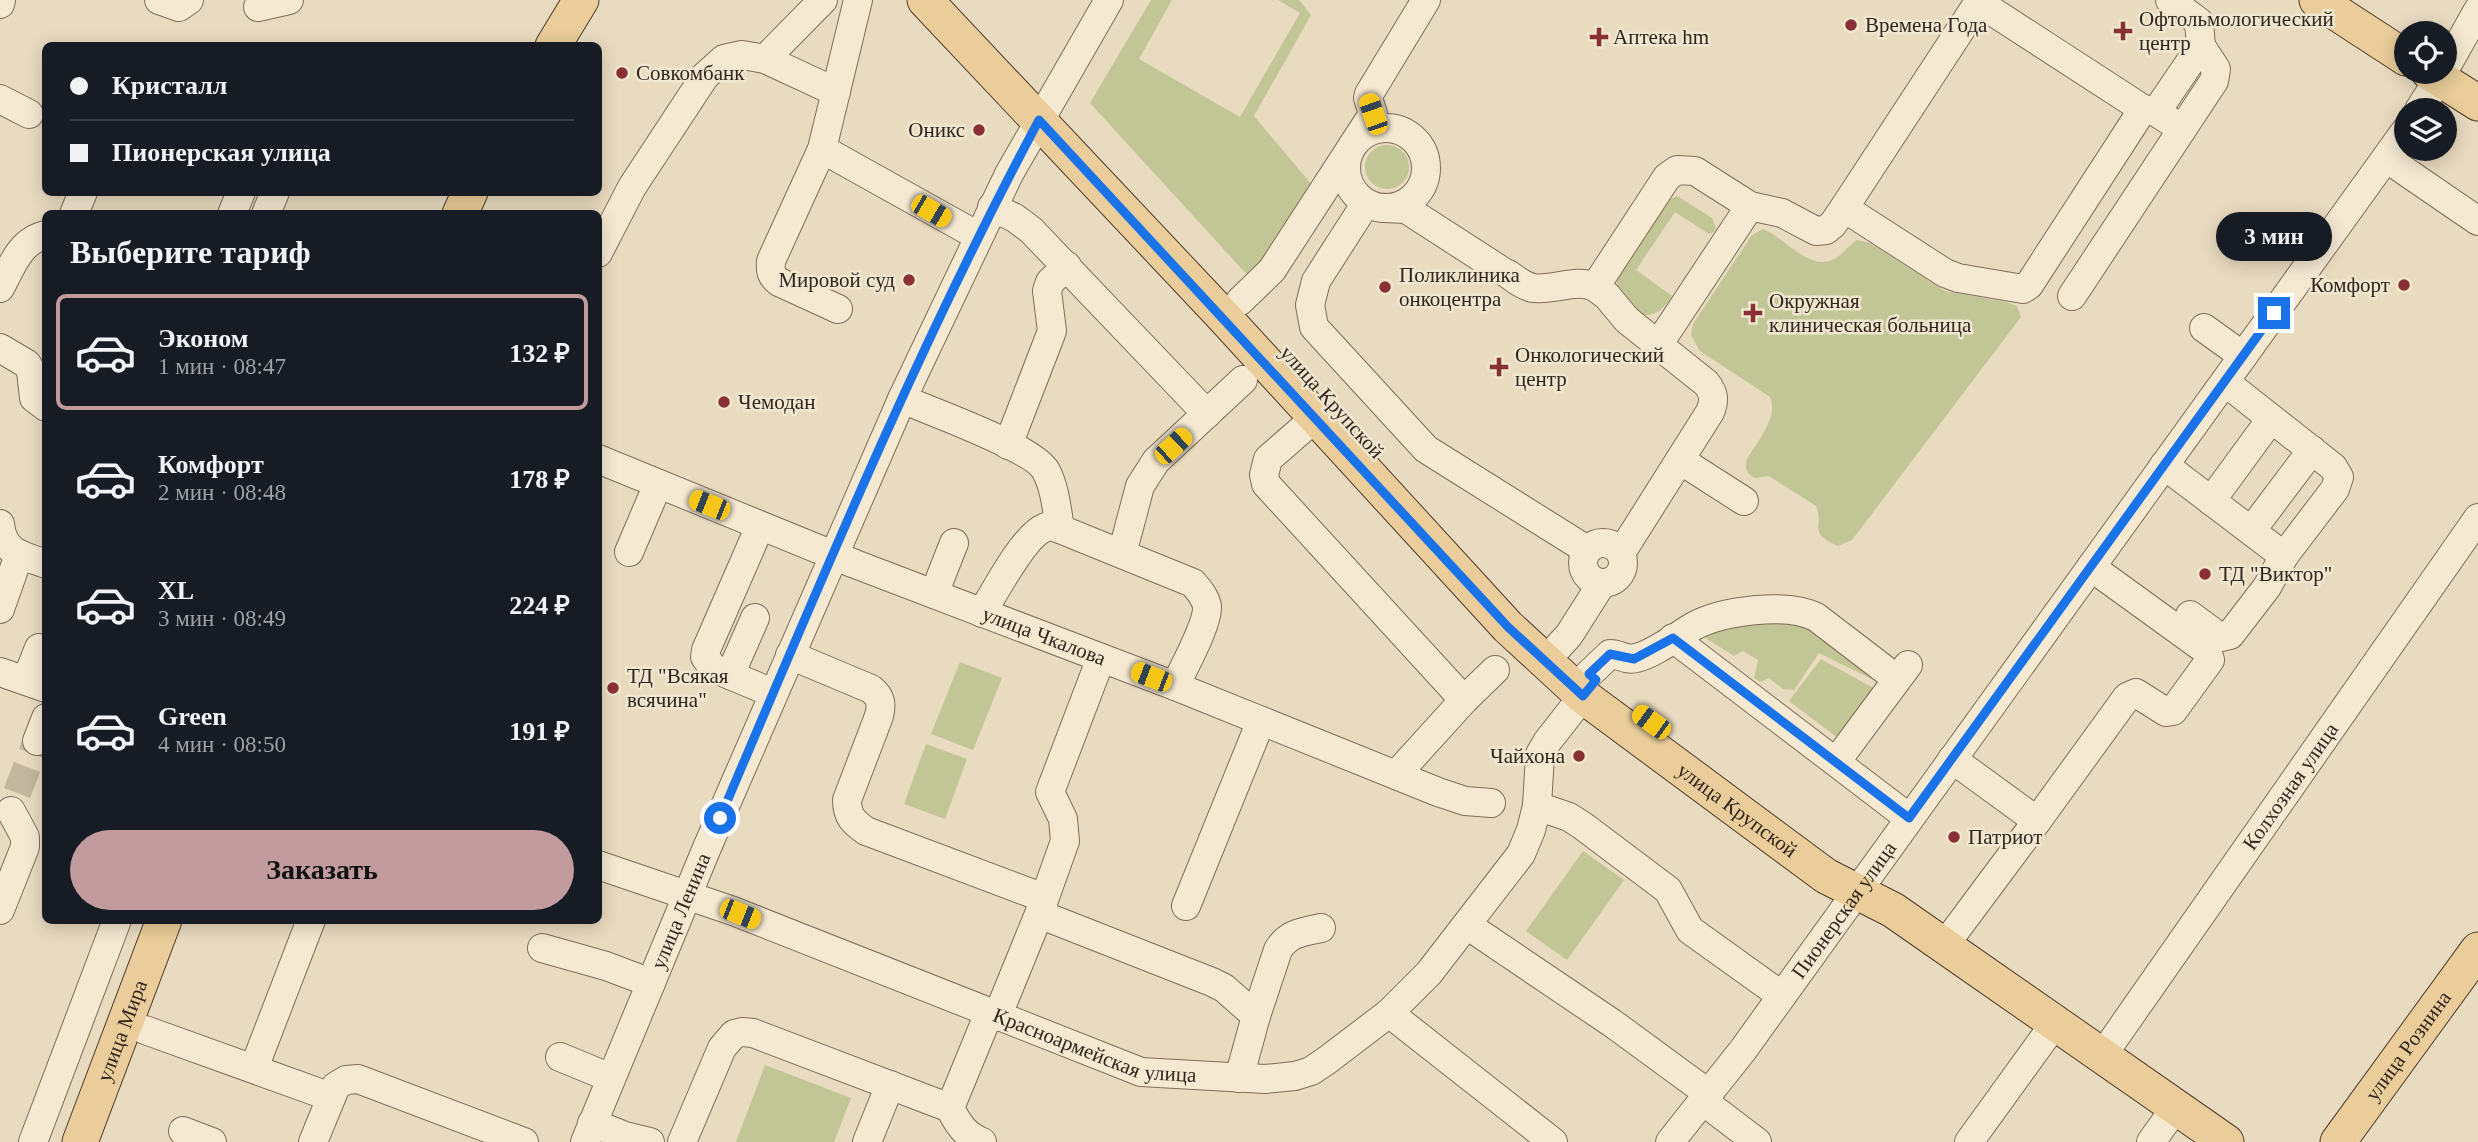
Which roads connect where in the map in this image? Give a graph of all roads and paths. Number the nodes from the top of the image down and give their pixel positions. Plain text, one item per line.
1 (159, 0) edge
2 (189, 0) edge
3 (289, 0) edge
4 (556, 0) edge
5 (581, 0) edge
6 (823, 0) edge
7 (858, 0) edge
8 (925, 0) edge
9 (956, 0) edge
10 (1109, 0) edge
11 (1426, 0) edge
12 (2170, 0) edge
13 (2317, 0) edge
14 (1979, 1) edge
15 (258, 7) dead end
16 (2478, 10) edge
17 (531, 42) edge
18 (555, 42) edge
19 (2457, 44) edge
20 (2201, 46) junction
21 (2394, 50) edge
22 (765, 59) junction
23 (2453, 84) edge
24 (836, 92) junction
25 (0, 99) edge
26 (2478, 103) edge
27 (1045, 109) junction
28 (2150, 111) junction
29 (29, 114) dead end
30 (1373, 114) junction
31 (2182, 129) junction
32 (1404, 132) junction
33 (1352, 147) junction
34 (2394, 147) edge
35 (822, 149) junction
36 (2386, 158) junction
37 (1394, 203) junction
38 (1749, 206) junction
39 (992, 207) junction
40 (1844, 208) junction
41 (2478, 221) edge
42 (978, 236) junction
43 (42, 237) edge
44 (602, 245) edge
45 (1067, 266) junction
46 (1595, 287) junction
47 (0, 288) edge
48 (2072, 296) dead end
49 (1240, 301) junction
50 (838, 309) dead end
51 (2204, 328) dead end
52 (1658, 345) junction
53 (0, 348) edge
54 (2244, 356) junction
55 (1243, 380) dead end
56 (2225, 382) junction
57 (902, 399) junction
58 (42, 404) edge
59 (1207, 414) junction
60 (1315, 418) junction
61 (2271, 419) junction
62 (1008, 445) junction
63 (2312, 450) junction
64 (1680, 460) junction
65 (602, 461) edge
66 (2164, 466) junction
67 (658, 484) junction
68 (1744, 501) dead end
69 (2211, 501) junction
70 (2478, 518) edge
71 (0, 524) edge
72 (760, 526) junction
73 (1060, 529) junction
74 (2251, 531) junction
75 (954, 543) dead end
76 (1587, 550) junction
77 (629, 552) dead end
78 (1621, 552) junction
79 (1122, 554) junction
80 (19, 555) junction
81 (833, 555) junction
82 (2284, 556) junction
83 (2097, 559) junction
84 (42, 563) edge
85 (1602, 583) junction
86 (934, 594) junction
87 (0, 609) edge
88 (982, 612) junction
89 (755, 618) dead end
90 (1673, 638) junction
91 (39, 648) dead end
92 (790, 654) junction
93 (1551, 654) junction
94 (1101, 658) junction
95 (1495, 670) dead end
96 (730, 675) junction
97 (24, 681) edge
98 (1589, 684) junction
99 (1175, 686) junction
100 (774, 693) junction
101 (1464, 700) junction
102 (1261, 721) junction
103 (1952, 759) junction
104 (1836, 762) junction
105 (1396, 775) junction
106 (1491, 803) dead end
107 (10, 804) edge
108 (1537, 806) junction
109 (1909, 818) junction
110 (2037, 821) junction
111 (602, 866) edge
112 (1860, 886) junction
113 (687, 895) junction
114 (1042, 906) junction
115 (1186, 906) dead end
116 (0, 910) edge
117 (115, 924) edge
118 (162, 924) edge
119 (185, 924) edge
120 (309, 924) edge
121 (1467, 925) junction
122 (1321, 928) dead end
123 (1944, 946) junction
124 (542, 948) dead end
125 (2478, 950) edge
126 (651, 983) junction
127 (1782, 996) junction
128 (1389, 1013) junction
129 (993, 1015) junction
130 (1256, 1016) junction
131 (2055, 1023) junction
132 (145, 1030) junction
133 (2102, 1056) junction
134 (560, 1057) dead end
135 (254, 1068) junction
136 (1238, 1077) junction
137 (611, 1078) junction
138 (890, 1086) junction
139 (331, 1097) junction
140 (1706, 1097) junction
141 (2176, 1107) junction
142 (950, 1108) junction
143 (183, 1131) dead end
144 (589, 1133) edge
145 (33, 1142) edge
146 (80, 1142) edge
147 (102, 1142) edge
148 (212, 1142) edge
149 (313, 1142) edge
150 (524, 1142) edge
151 (650, 1142) edge
152 (682, 1142) edge
153 (867, 1142) edge
154 (982, 1142) edge
155 (1553, 1142) edge
156 (1670, 1142) edge
157 (1756, 1142) edge
158 (1969, 1142) edge
159 (2151, 1142) edge
160 (2227, 1142) edge
161 (2338, 1142) edge

1 - 2 street
3 - 15 street
4 - 17 main road
5 - 18 main road
6 - 22 street
7 - 24 street
8 - 27 main road, улица Крупской
9 - 27 main road, улица Крупской
10 - 27 street, улица Ленина
11 - 30 street
12 - 20 street
13 - 21 main road
14 - 28 street
14 - 40 street
16 - 19 street
20 - 28 street
20 - 31 street
22 - 24 street
22 - 44 street
23 - 26 main road
24 - 35 street
25 - 29 street
27 - 39 street, улица Ленина
27 - 49 main road, улица Крупской
27 - 60 main road, улица Крупской
28 - 31 street
28 - 40 street
30 - 32 street
30 - 33 street
31 - 48 street
32 - 33 street
32 - 37 street
33 - 37 street
33 - 49 street
34 - 36 street, Пионерская улица
35 - 42 street
35 - 50 street
36 - 41 street
36 - 54 street, Пионерская улица
37 - 46 street
37 - 76 street
38 - 40 street
38 - 46 street
38 - 52 street
39 - 42 street, улица Ленина
39 - 45 street
42 - 57 street, улица Ленина
43 - 47 street
45 - 59 street
45 - 62 street
46 - 52 street
49 - 93 main road, улица Крупской
51 - 54 street
52 - 64 street
53 - 58 street
54 - 56 street, Пионерская улица
55 - 59 street
56 - 61 street
56 - 66 street, Пионерская улица
57 - 62 street
57 - 81 street, улица Ленина
59 - 79 street
60 - 93 main road, улица Крупской
60 - 101 street
61 - 63 street
61 - 69 street
62 - 73 street
63 - 74 street
63 - 82 street
64 - 68 street
64 - 78 street
65 - 67 street, улица Чкалова
66 - 69 street
66 - 83 street, Пионерская улица
67 - 72 street, улица Чкалова
67 - 77 street
69 - 74 street
70 - 133 street, Колхозная улица
71 - 80 street
72 - 81 street, улица Чкалова
72 - 96 street
73 - 79 street
73 - 88 street
74 - 82 street
75 - 86 street
76 - 78 street
76 - 85 street
78 - 85 street
79 - 99 street
80 - 84 street
80 - 87 street
81 - 86 street, улица Чкалова
81 - 92 street, улица Ленина
82 - 83 street
83 - 103 street, Пионерская улица
83 - 110 street
85 - 93 street
86 - 88 street, улица Чкалова
88 - 94 street, улица Чкалова
89 - 96 street
90 - 98 street, Красноармейская улица
90 - 104 street
90 - 104 street
91 - 97 street
92 - 100 street, улица Ленина
92 - 114 street
93 - 98 main road, улица Крупской
94 - 99 street, улица Чкалова
94 - 114 street
95 - 101 street
96 - 100 street
98 - 108 street, Красноармейская улица
98 - 112 main road, улица Крупской
99 - 102 street, улица Чкалова
100 - 113 street, улица Ленина
101 - 105 street
102 - 105 street, улица Чкалова
102 - 115 street
103 - 109 street, Пионерская улица
103 - 110 street
104 - 109 street
105 - 106 street, улица Чкалова
107 - 116 street
108 - 121 street, Красноармейская улица
108 - 127 street
109 - 112 street, Пионерская улица
110 - 123 street
111 - 113 street, Красноармейская улица
112 - 123 main road, улица Крупской
112 - 127 street, Пионерская улица
113 - 126 street, улица Ленина
113 - 129 street, Красноармейская улица
114 - 129 street
114 - 130 street
117 - 145 street
118 - 146 main road, улица Мира
119 - 132 main road, улица Мира
120 - 135 street
121 - 128 street, Красноармейская улица
121 - 140 street
122 - 130 street
123 - 131 main road, улица Крупской
124 - 126 street
125 - 161 main road, улица Рознина
126 - 137 street, улица Ленина
127 - 140 street, Пионерская улица
128 - 136 street, Красноармейская улица
128 - 155 street
129 - 136 street, Красноармейская улица
129 - 142 street
130 - 136 street
131 - 133 main road, улица Крупской
131 - 158 street
132 - 135 street
132 - 147 main road, улица Мира
133 - 141 main road, улица Крупской
134 - 137 street
135 - 139 street
137 - 144 street, улица Ленина
138 - 142 street
138 - 152 street
138 - 153 street
139 - 149 street
139 - 150 street
140 - 156 street, Пионерская улица
140 - 157 street
141 - 159 street
141 - 160 main road, улица Крупской
142 - 154 street
143 - 148 street
144 - 151 street

